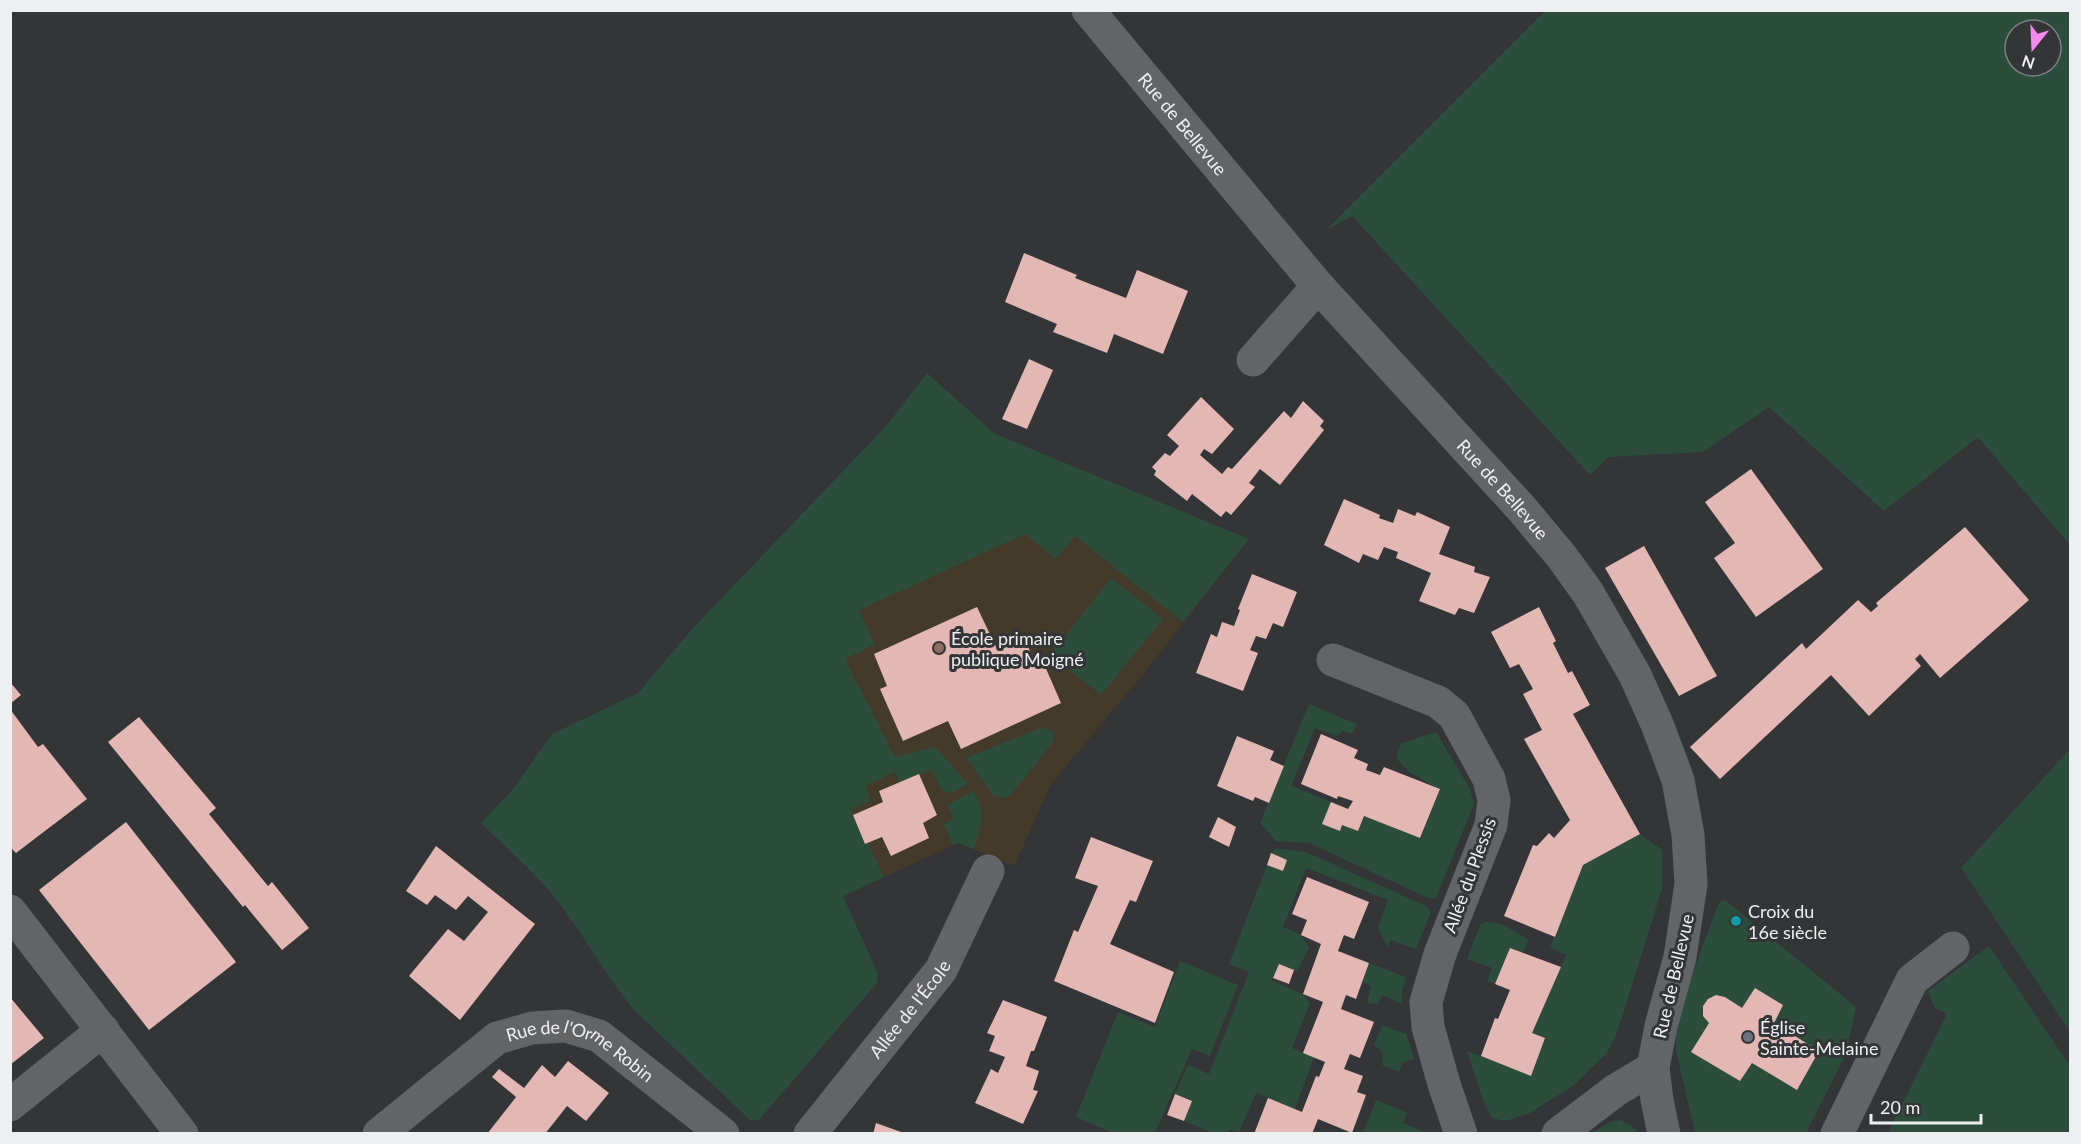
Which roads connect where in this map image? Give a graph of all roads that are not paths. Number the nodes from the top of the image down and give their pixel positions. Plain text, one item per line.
1 (1088, 10) edge
2 (1318, 286) junction
3 (1253, 360) dead end
4 (1333, 660) dead end
5 (988, 871) dead end
6 (10, 911) edge
7 (1953, 948) dead end
8 (103, 1030) junction
9 (1653, 1068) junction
10 (10, 1105) edge
11 (182, 1134) edge
12 (379, 1134) edge
13 (723, 1134) edge
14 (810, 1134) edge
15 (1461, 1134) edge
16 (1558, 1134) edge
17 (1664, 1134) edge
18 (1837, 1134) edge

1 - 2 street, Rue de Bellevue
2 - 3 street
2 - 9 street, Rue de Bellevue
4 - 15 street, Allée du Plessis
5 - 14 street, Allée de l'École
6 - 8 street
7 - 18 street
8 - 10 street
8 - 11 street
9 - 16 street
9 - 17 street, Rue de Bellevue
12 - 13 street, Rue de l'Orme Robin

